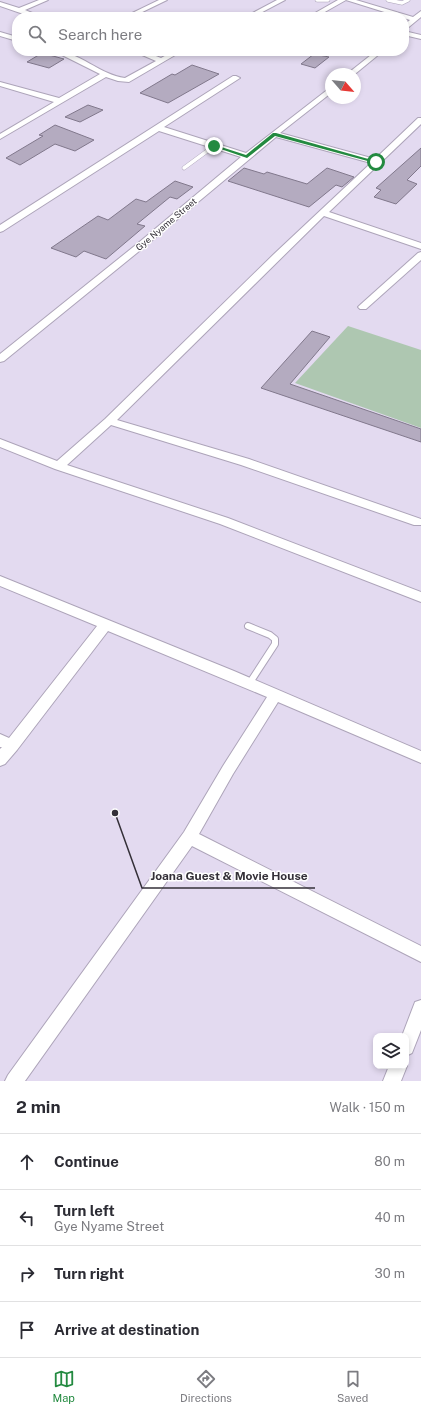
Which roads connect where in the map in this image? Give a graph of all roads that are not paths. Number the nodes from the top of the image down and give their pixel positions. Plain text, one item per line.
1 (45, 0) edge
2 (164, 0) edge
3 (282, 0) edge
4 (317, 0) edge
5 (328, 0) edge
6 (343, 0) edge
7 (349, 0) edge
8 (388, 0) edge
9 (408, 0) edge
10 (0, 4) edge
11 (20, 10) junction
12 (25, 12) edge
13 (138, 12) edge
14 (258, 12) edge
15 (320, 12) edge
16 (390, 12) edge
17 (421, 13) edge
18 (409, 18) edge
19 (414, 19) junction
20 (409, 24) edge
21 (0, 34) edge
22 (409, 34) edge
23 (421, 37) edge
24 (12, 38) edge
25 (67, 56) edge
26 (150, 56) edge
27 (169, 56) edge
28 (374, 56) edge
29 (161, 60) junction
30 (359, 68) edge
31 (105, 74) junction
32 (236, 78) dead end
33 (0, 84) edge
34 (325, 94) edge
35 (60, 101) junction
36 (421, 120) edge
37 (158, 128) junction
38 (274, 134) junction
39 (0, 137) edge
40 (214, 146) junction
41 (247, 156) junction
42 (376, 162) junction
43 (184, 168) dead end
44 (323, 213) junction
45 (0, 229) edge
46 (421, 246) edge
47 (421, 254) edge
48 (363, 307) dead end
49 (0, 359) edge
50 (109, 421) junction
51 (0, 443) edge
52 (59, 466) junction
53 (418, 522) dead end
54 (0, 581) edge
55 (421, 597) edge
56 (106, 624) junction
57 (248, 626) dead end
58 (249, 684) junction
59 (275, 695) junction
60 (6, 743) edge
61 (421, 758) edge
62 (0, 760) edge
63 (189, 837) junction
64 (421, 954) edge
65 (421, 1008) edge
66 (409, 1040) edge
67 (397, 1069) edge
68 (14, 1081) edge
69 (392, 1081) edge

1 - 11 street
2 - 13 street
3 - 14 street
4 - 5 lane
6 - 15 street
7 - 16 street
8 - 9 lane
10 - 11 street
11 - 12 street
17 - 19 street
18 - 19 street
19 - 20 street
21 - 24 street
22 - 23 street
25 - 31 street
26 - 29 street
27 - 29 street
28 - 30 street
29 - 31 street
31 - 35 street
32 - 37 street
33 - 35 street
34 - 38 street, Gye Nyame Street
35 - 39 street
36 - 42 street
37 - 40 street
37 - 45 street
38 - 41 street, Gye Nyame Street
38 - 42 street
40 - 41 street
40 - 43 lane
41 - 49 street, Gye Nyame Street
42 - 44 street
44 - 46 street
44 - 50 street
47 - 48 street
50 - 52 street
50 - 53 street
51 - 52 street
52 - 55 street
54 - 56 street
56 - 58 street
56 - 60 street
57 - 58 lane
58 - 59 street
59 - 61 street
59 - 63 street
60 - 62 street
63 - 64 street
63 - 68 street
65 - 66 street
67 - 69 street

